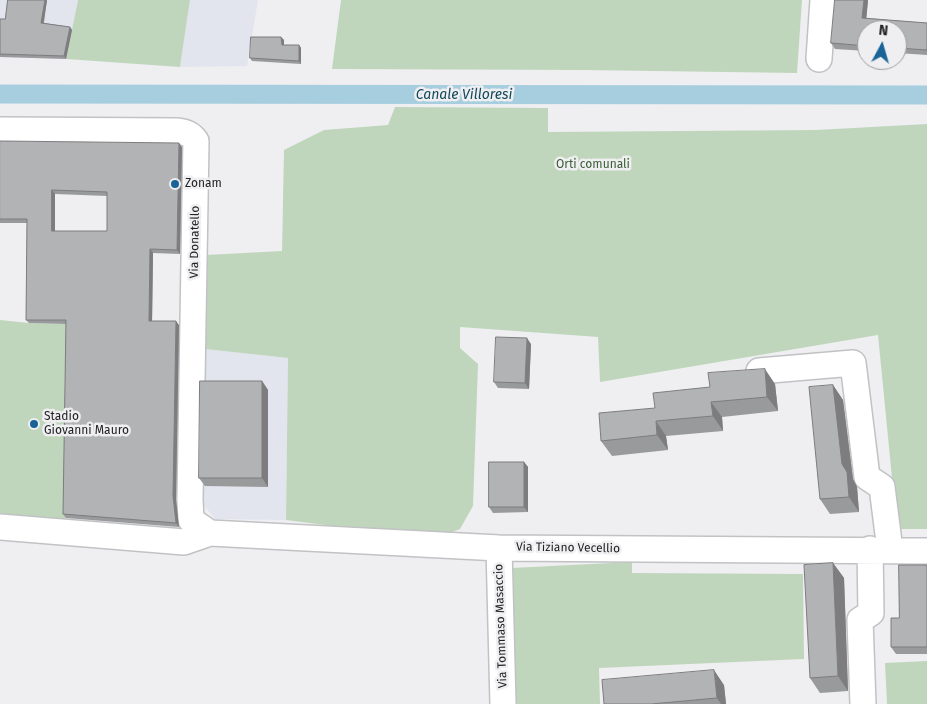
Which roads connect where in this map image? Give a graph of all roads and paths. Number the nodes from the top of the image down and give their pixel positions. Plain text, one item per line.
1 (823, 0) edge
2 (819, 59) dead end
3 (0, 130) edge
4 (759, 372) edge
5 (0, 528) edge
6 (210, 533) junction
7 (498, 548) junction
8 (880, 550) junction
9 (927, 551) edge
10 (503, 704) edge
11 (863, 704) edge

1 - 2 street
3 - 6 street, Via Donatello
4 - 8 street
5 - 6 street
6 - 7 street, Via Tiziano Vecellio
7 - 8 street, Via Tiziano Vecellio
7 - 10 street, Via Tommaso Masaccio
8 - 9 street, Via Tiziano Vecellio
8 - 11 street

